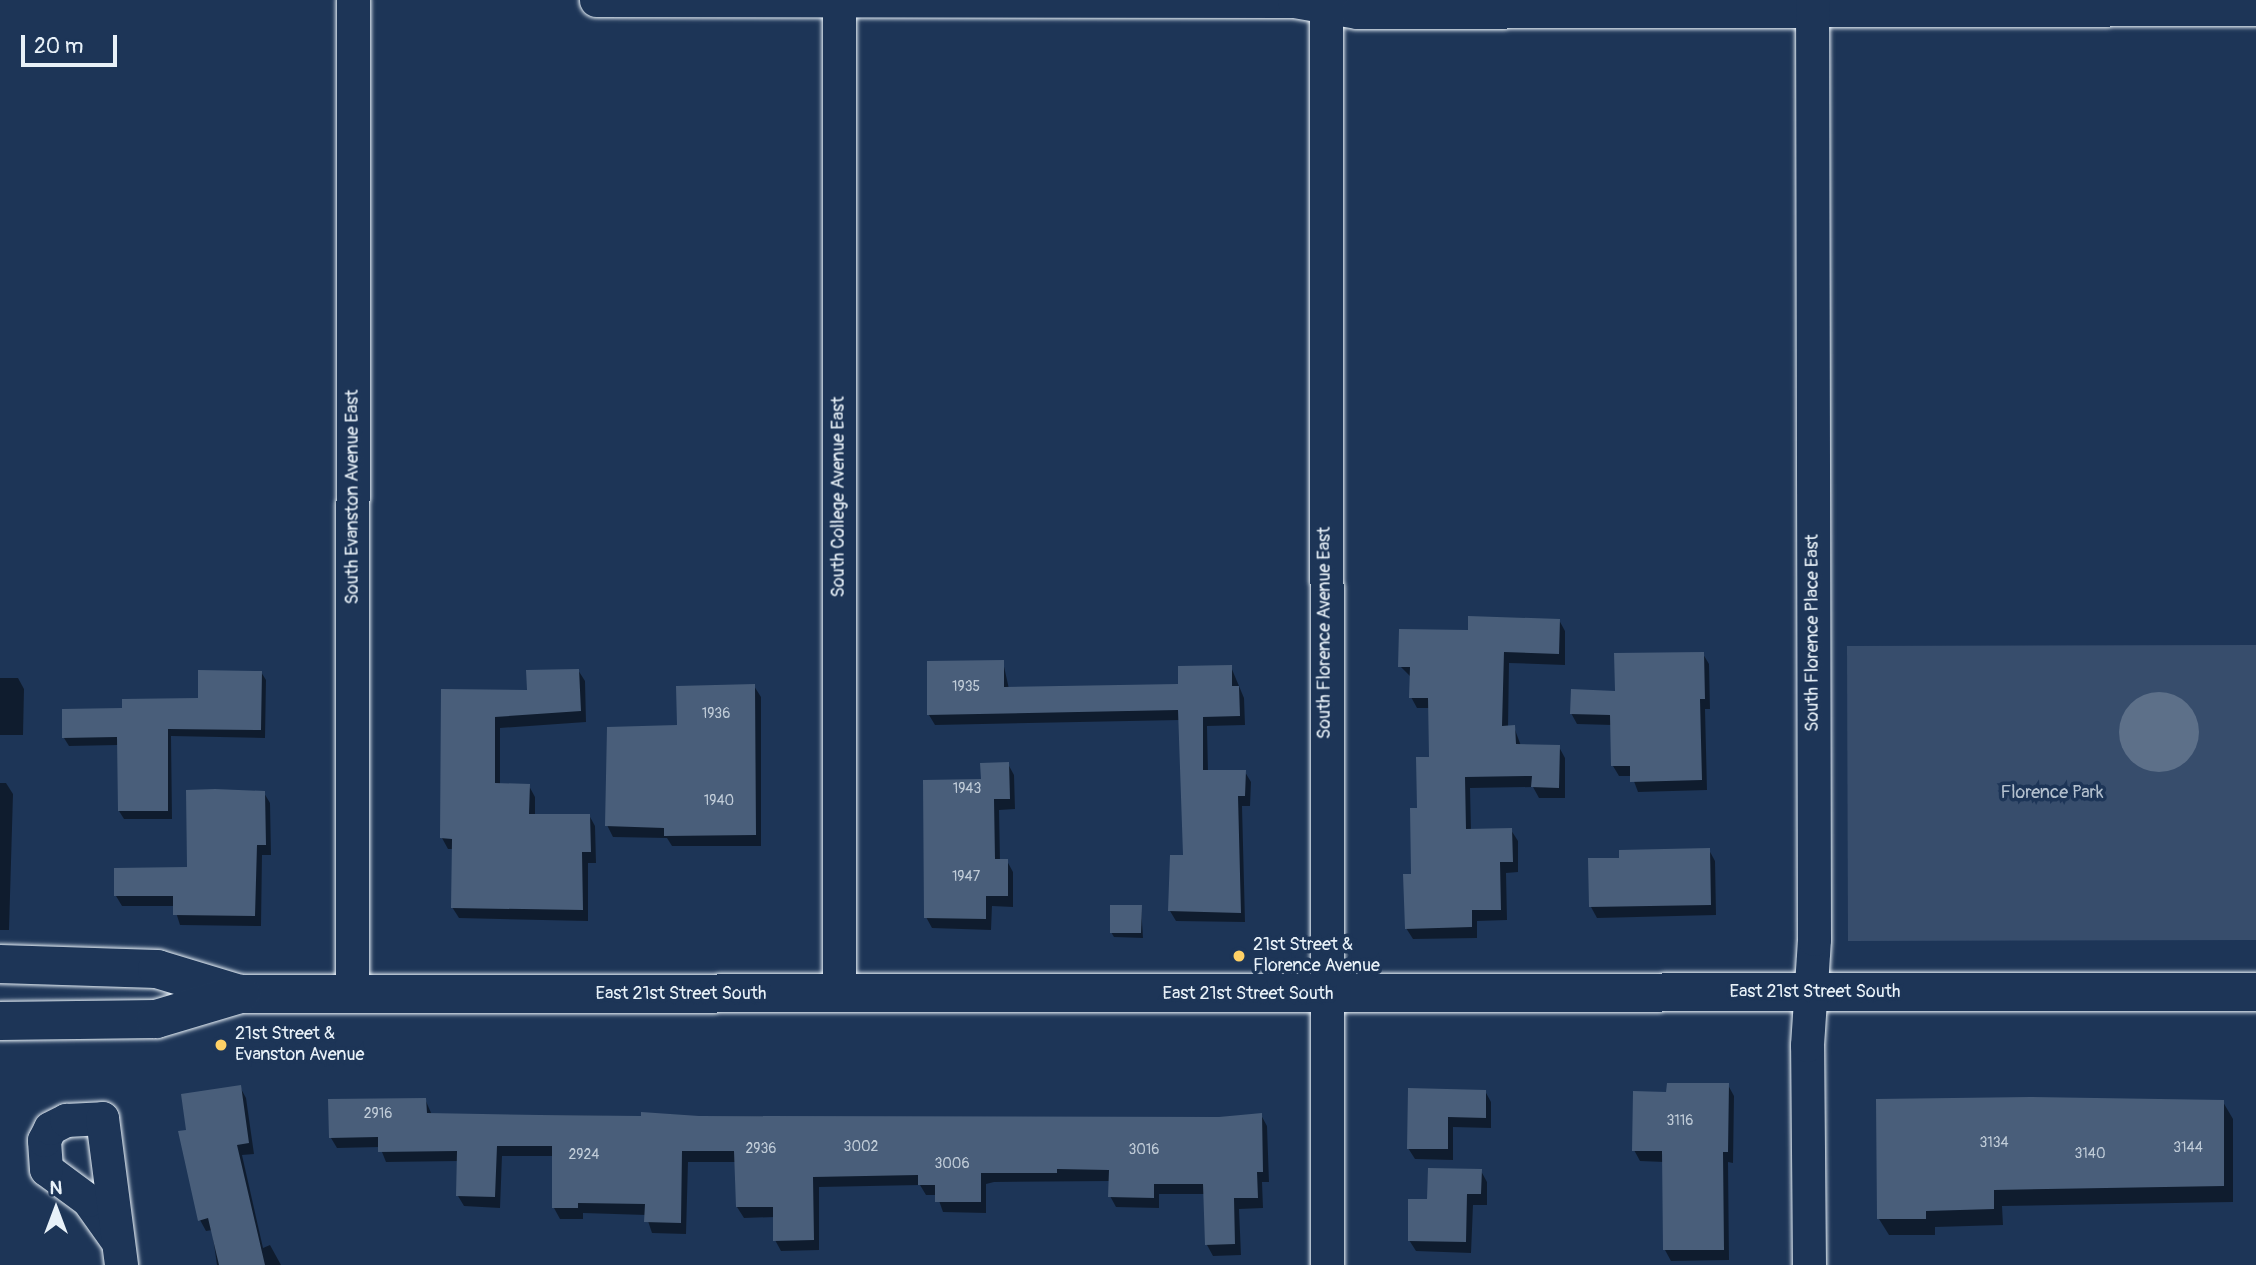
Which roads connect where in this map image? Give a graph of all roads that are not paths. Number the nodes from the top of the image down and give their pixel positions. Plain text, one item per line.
1 (353, 0) edge
2 (596, 0) edge
3 (839, 0) edge
4 (1326, 4) edge
5 (1812, 5) edge
6 (2256, 9) edge
7 (0, 964) edge
8 (1810, 992) junction
9 (2256, 992) edge
10 (240, 993) junction
11 (352, 993) junction
12 (839, 994) junction
13 (1326, 994) junction
14 (0, 1021) edge
15 (1327, 1265) edge
16 (1809, 1265) edge

1 - 11 street, South Evanston Avenue East
2 - 3 street
3 - 4 street
3 - 12 street, South College Avenue East
4 - 5 street
4 - 13 street, South Florence Avenue East
5 - 6 street
5 - 8 street, South Florence Place East
7 - 10 main road, East 21st Street South
8 - 9 main road, East 21st Street South
8 - 13 main road, East 21st Street South
8 - 16 street, South Florence Place East
10 - 11 main road, East 21st Street South
10 - 14 main road, East 21st Street South
11 - 12 main road, East 21st Street South
12 - 13 main road, East 21st Street South
13 - 15 street, South Florence Avenue East

